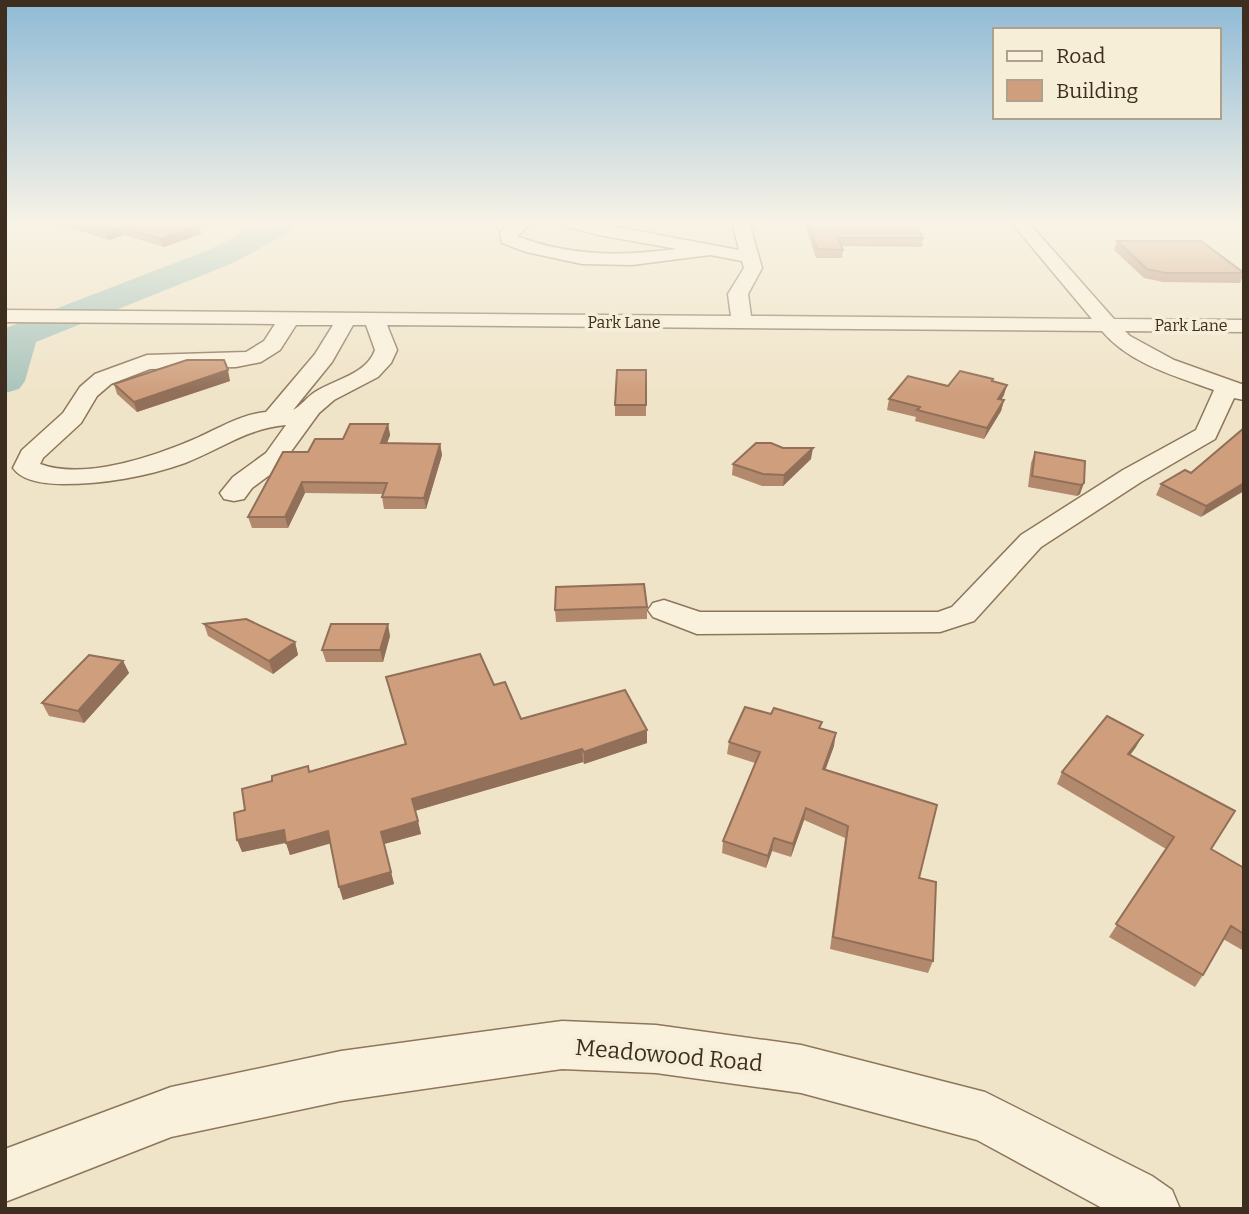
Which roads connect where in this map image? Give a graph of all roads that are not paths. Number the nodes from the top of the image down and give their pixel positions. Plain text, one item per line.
1 (743, 279) edge
2 (1067, 279) edge
3 (5, 316) edge
4 (289, 319) junction
5 (346, 320) junction
6 (375, 320) junction
7 (742, 323) junction
8 (1107, 325) junction
9 (1244, 326) edge
10 (1236, 391) edge
11 (275, 416) junction
12 (303, 416) junction
13 (234, 493) dead end
14 (664, 610) dead end
15 (5, 1176) edge
16 (1153, 1209) edge

1 - 7 street
2 - 8 street
3 - 4 street, Park Lane
4 - 5 street, Park Lane
4 - 11 street
5 - 6 street, Park Lane
5 - 11 street
6 - 7 street, Park Lane
6 - 12 street
7 - 8 street, Park Lane
8 - 9 street, Park Lane
8 - 10 street
10 - 14 street
11 - 12 street
12 - 13 street
15 - 16 street, Meadowood Road

